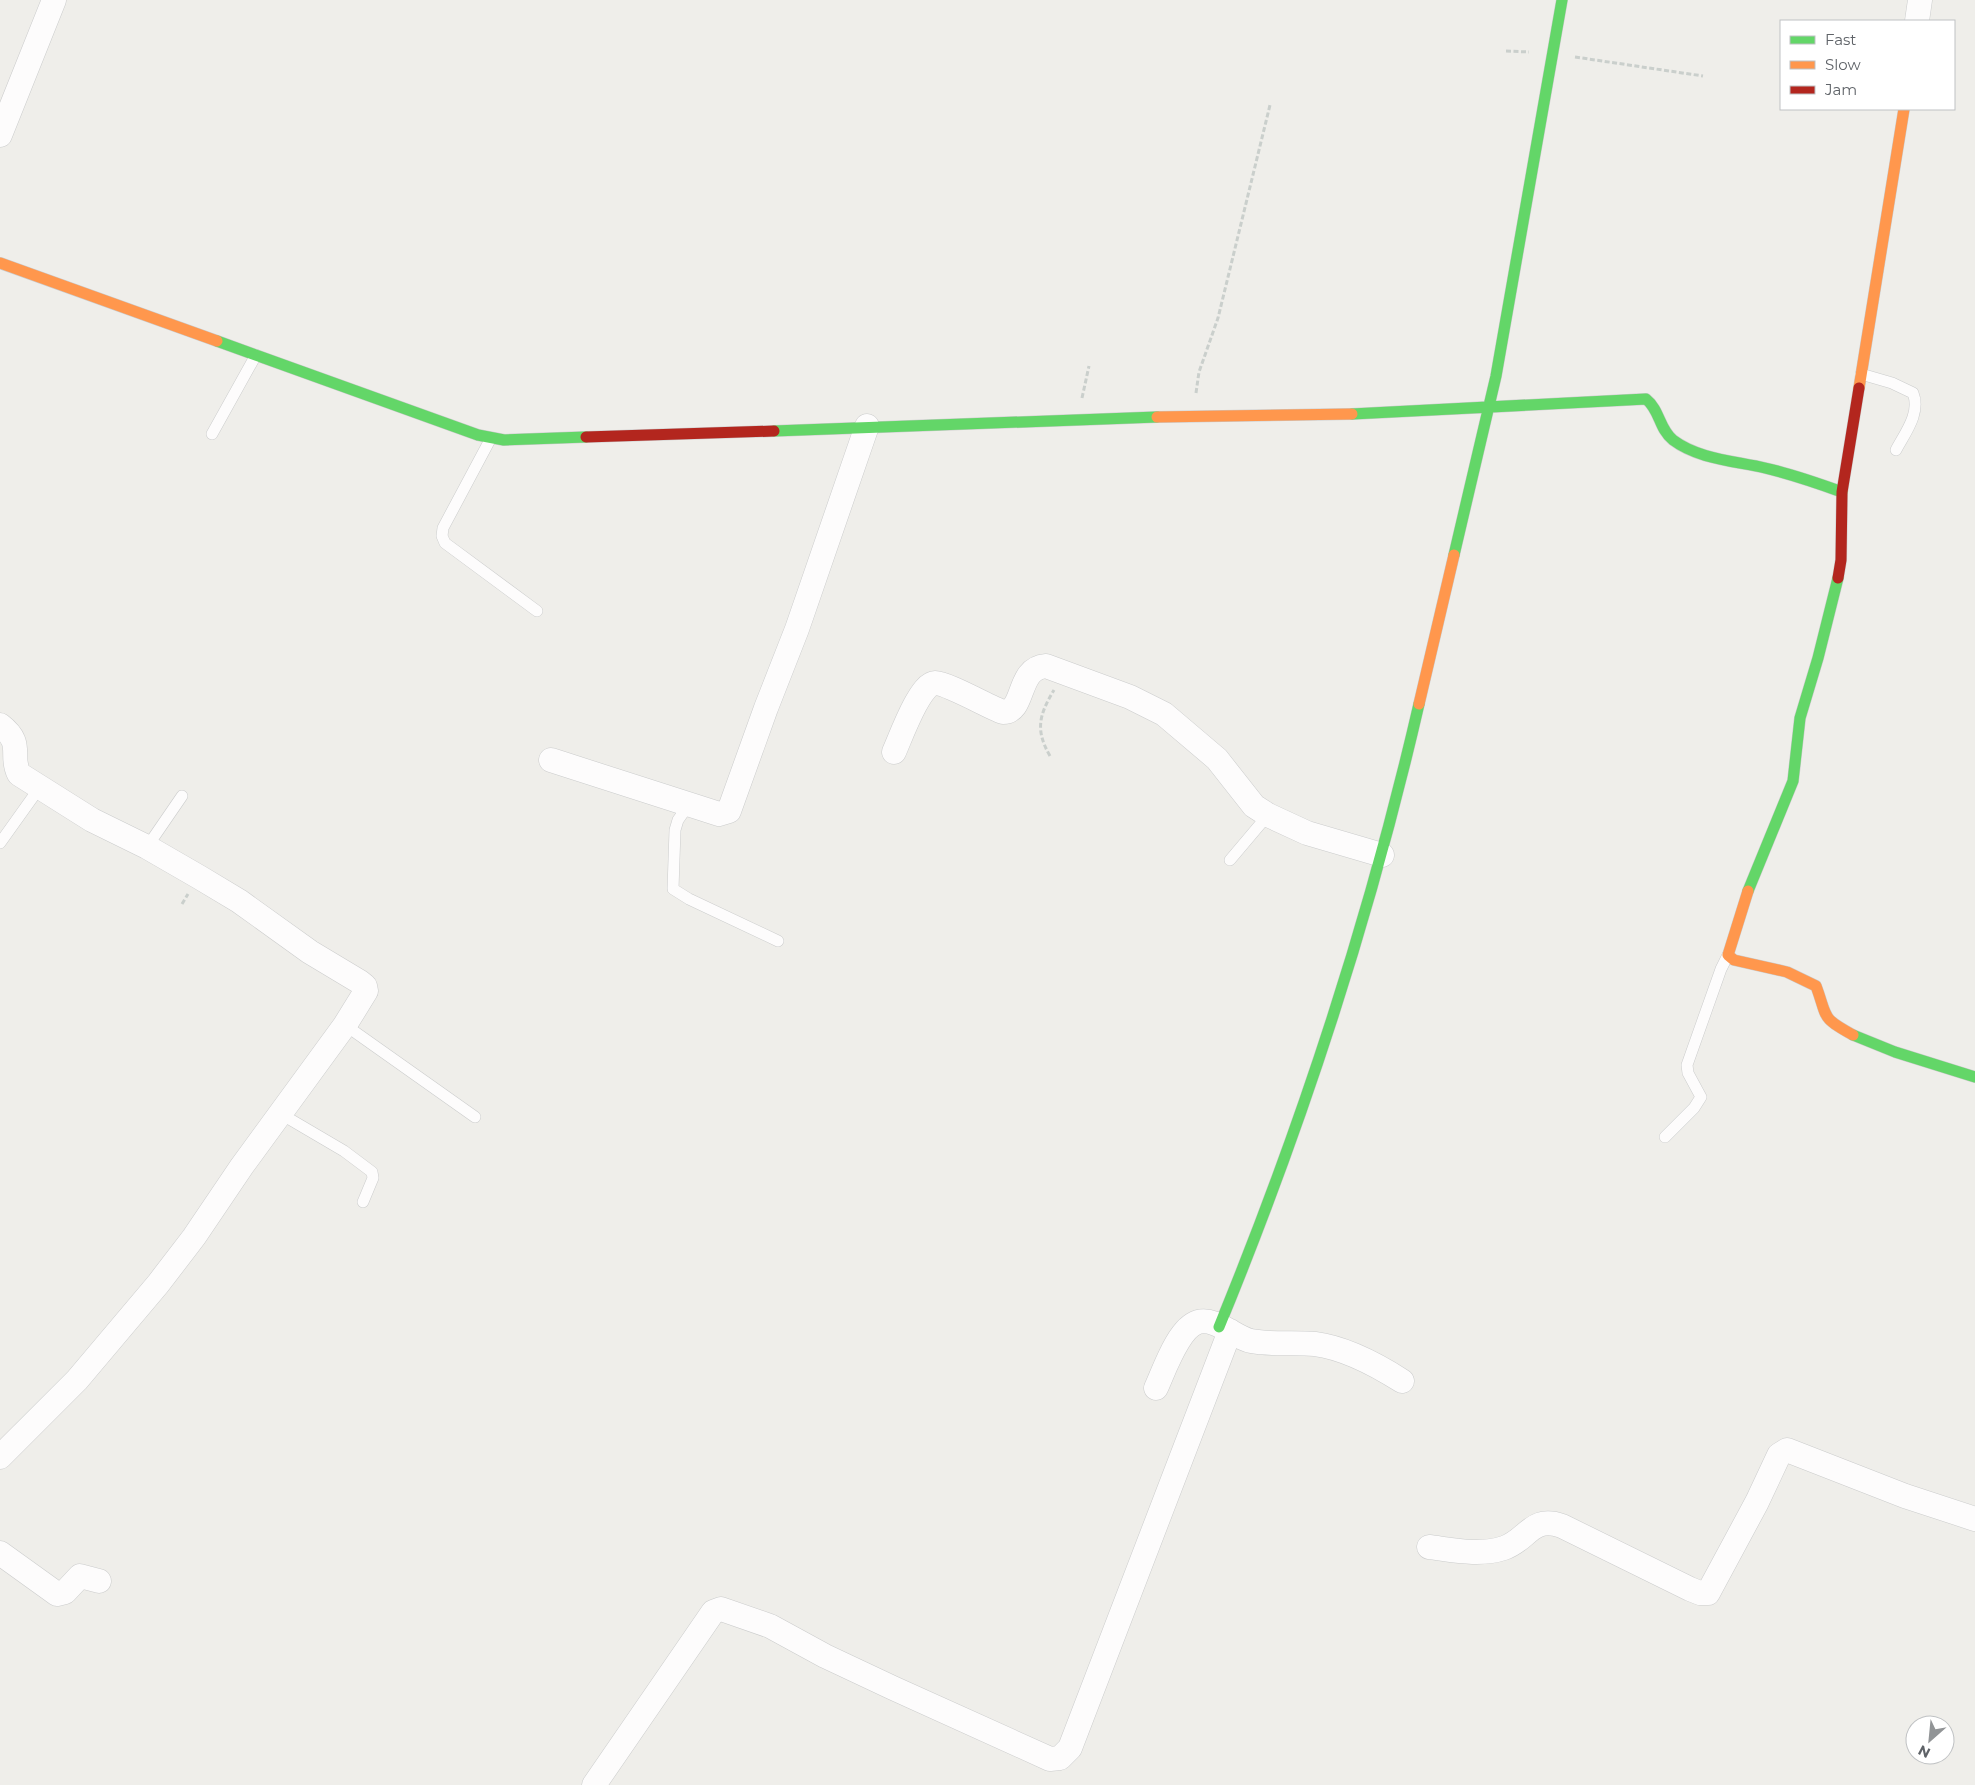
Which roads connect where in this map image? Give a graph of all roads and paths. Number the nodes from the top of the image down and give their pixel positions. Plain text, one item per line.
1 (54, 0) edge
2 (1562, 0) edge
3 (1920, 0) edge
4 (1917, 20) edge
5 (1553, 53) junction
6 (1703, 76) dead end
7 (1270, 105) dead end
8 (1904, 110) edge
9 (0, 135) edge
10 (0, 264) edge
11 (256, 355) junction
12 (1089, 366) dead end
13 (1861, 374) junction
14 (1196, 393) dead end
15 (1490, 402) junction
16 (1080, 421) junction
17 (867, 426) junction
18 (212, 434) dead end
19 (491, 438) junction
20 (1896, 450) dead end
21 (1842, 492) junction
22 (537, 611) dead end
23 (1067, 674) junction
24 (9, 735) edge
25 (894, 752) dead end
26 (1050, 756) dead end
27 (551, 760) dead end
28 (40, 787) junction
29 (182, 796) dead end
30 (690, 803) junction
31 (1268, 815) junction
32 (0, 844) edge
33 (147, 847) junction
34 (1382, 855) junction
35 (1230, 860) dead end
36 (778, 941) dead end
37 (1728, 955) junction
38 (344, 1025) junction
39 (1975, 1077) edge
40 (281, 1114) junction
41 (475, 1117) dead end
42 (1665, 1137) dead end
43 (363, 1202) dead end
44 (1224, 1329) junction
45 (1402, 1382) dead end
46 (1156, 1388) dead end
47 (0, 1457) edge
48 (1975, 1519) edge
49 (1429, 1547) dead end
50 (0, 1553) edge
51 (99, 1581) dead end
52 (594, 1785) edge

1 - 9 street
2 - 5 street
3 - 4 street
5 - 6 path
5 - 15 street
7 - 14 path
8 - 13 street
10 - 11 street
11 - 18 lane
11 - 19 street
12 - 16 path
13 - 20 lane
13 - 21 street
15 - 16 street
15 - 21 street
15 - 34 street
16 - 17 street
17 - 19 street
17 - 30 street
19 - 22 lane
21 - 37 street
23 - 25 street
23 - 26 path
23 - 31 street
24 - 28 street
27 - 30 street
28 - 32 lane
28 - 33 street
29 - 33 lane
30 - 36 lane
31 - 34 street
31 - 35 lane
33 - 38 street
34 - 44 street
37 - 39 street
37 - 42 lane
38 - 40 street
38 - 41 lane
40 - 43 lane
40 - 47 street
44 - 45 street
44 - 46 street
44 - 52 street
48 - 49 street
50 - 51 street

